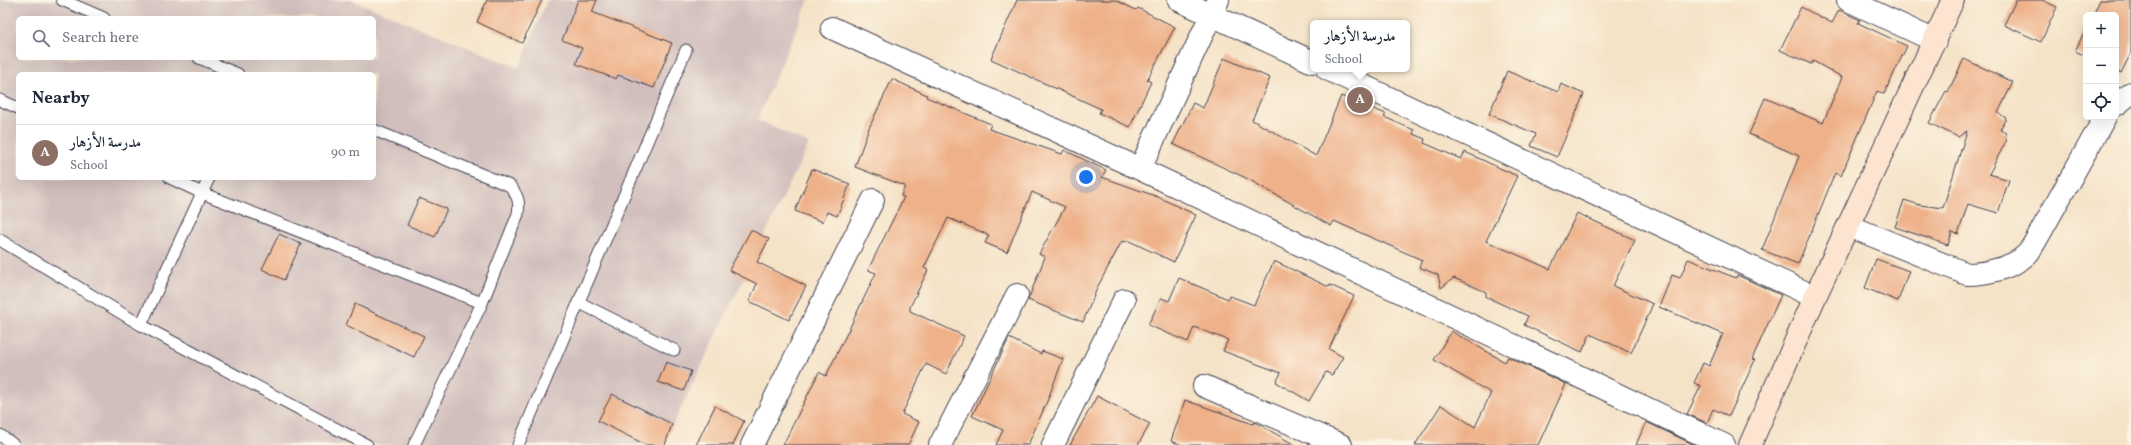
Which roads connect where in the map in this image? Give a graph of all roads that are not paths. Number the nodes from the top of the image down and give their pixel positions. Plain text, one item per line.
1 (62, 0) edge
2 (1179, 0) edge
3 (1848, 0) edge
4 (1954, 0) edge
5 (1215, 7) edge
6 (99, 16) edge
7 (832, 28) dead end
8 (1935, 41) junction
9 (686, 50) dead end
10 (205, 60) edge
11 (1310, 60) edge
12 (233, 72) edge
13 (1333, 72) edge
14 (2131, 93) edge
15 (0, 100) edge
16 (2119, 103) edge
17 (16, 107) edge
18 (2103, 120) edge
19 (376, 131) edge
20 (1140, 169) junction
21 (174, 180) edge
22 (208, 180) edge
23 (202, 193) junction
24 (873, 200) dead end
25 (1849, 226) junction
26 (0, 240) edge
27 (1017, 294) dead end
28 (1815, 297) junction
29 (1124, 300) dead end
30 (578, 302) junction
31 (482, 303) junction
32 (141, 325) junction
33 (674, 350) dead end
34 (1204, 386) dead end
35 (0, 435) edge
36 (946, 443) edge
37 (14, 445) edge
38 (367, 445) edge
39 (414, 445) edge
40 (518, 445) edge
41 (752, 445) edge
42 (1053, 445) edge
43 (1341, 445) edge
44 (1724, 445) edge
45 (1750, 445) edge

1 - 6 lane
2 - 5 street
3 - 8 street
4 - 8 street
5 - 11 street
5 - 20 street
7 - 20 street
8 - 25 street
9 - 30 lane
10 - 12 lane
13 - 28 street
14 - 16 street
15 - 17 lane
18 - 25 street
19 - 31 lane
20 - 44 street
21 - 23 lane
22 - 23 lane
23 - 31 lane
23 - 32 lane
24 - 41 street
25 - 28 street
26 - 32 lane
27 - 36 street
28 - 45 street
29 - 42 street
30 - 33 lane
30 - 40 lane
31 - 39 lane
32 - 38 lane
34 - 43 street
35 - 37 lane

